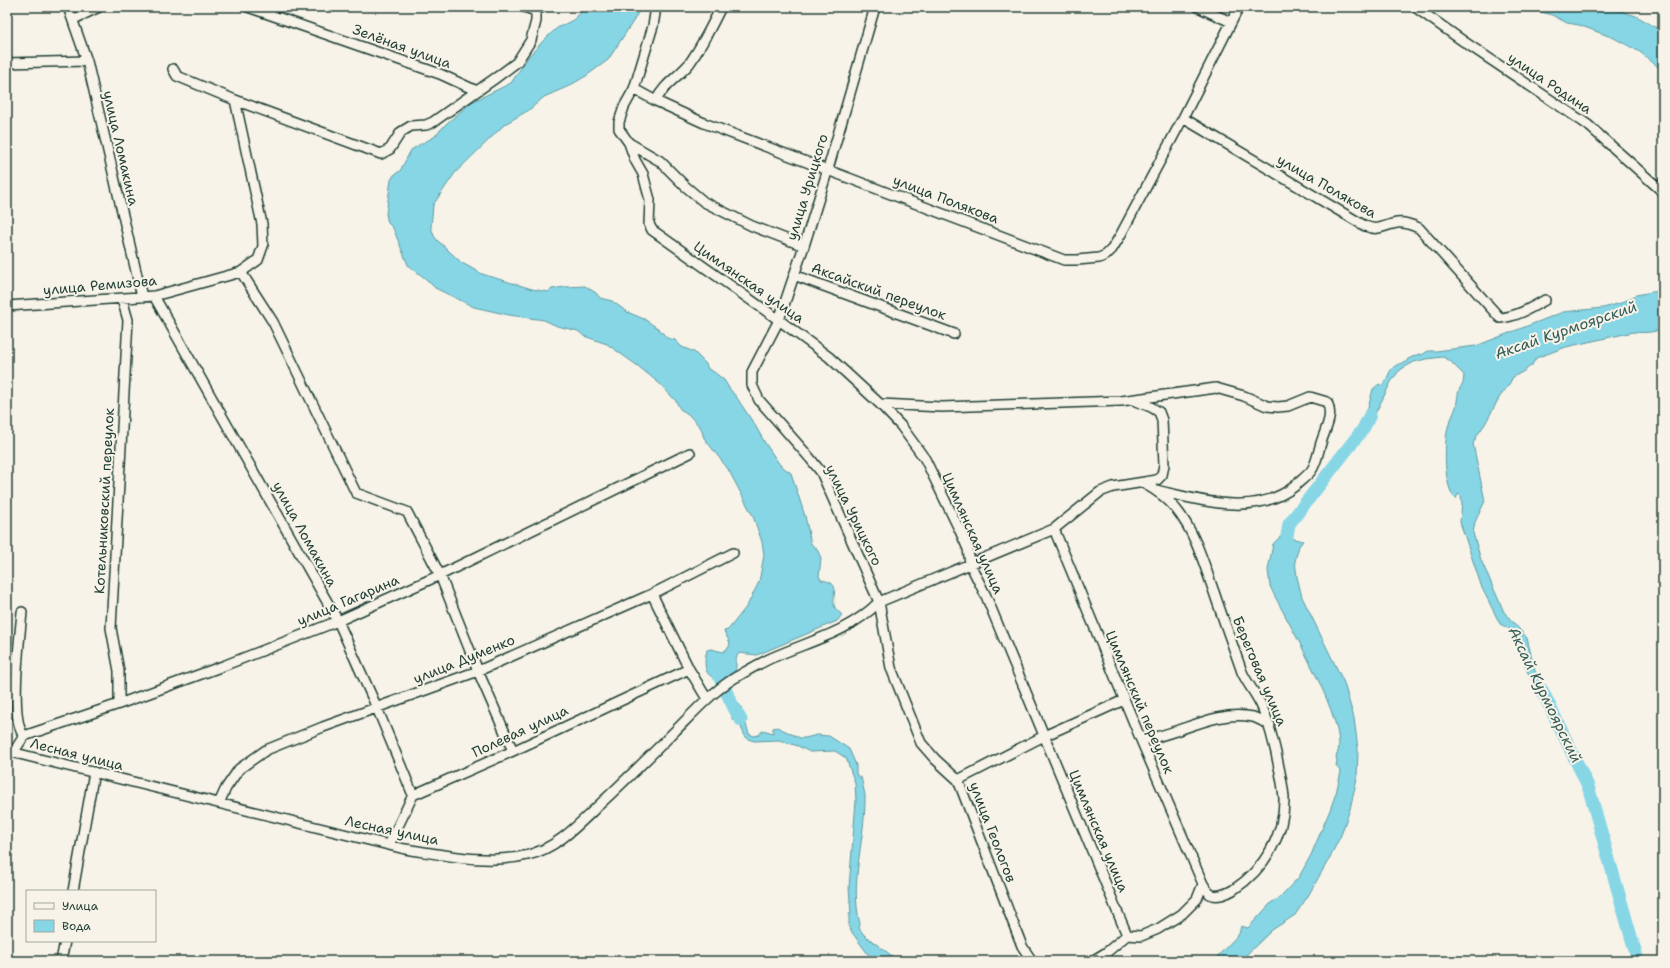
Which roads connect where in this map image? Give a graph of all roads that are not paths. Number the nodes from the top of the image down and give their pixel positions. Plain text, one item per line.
1 (68, 7) edge
2 (98, 7) edge
3 (248, 7) edge
4 (524, 7) edge
5 (656, 7) edge
6 (721, 7) edge
7 (874, 7) edge
8 (1198, 7) edge
9 (1239, 7) edge
10 (1415, 7) edge
11 (539, 9) edge
12 (74, 19) junction
13 (1231, 22) junction
14 (87, 61) junction
15 (7, 62) edge
16 (173, 69) dead end
17 (634, 89) junction
18 (477, 90) junction
19 (235, 100) junction
20 (656, 101) junction
21 (1183, 118) junction
22 (629, 143) junction
23 (828, 169) junction
24 (1663, 192) edge
25 (804, 246) junction
26 (241, 272) junction
27 (794, 276) junction
28 (154, 296) junction
29 (142, 297) junction
30 (122, 299) junction
31 (1545, 300) dead end
32 (7, 306) edge
33 (779, 320) junction
34 (954, 334) dead end
35 (1133, 400) junction
36 (880, 404) junction
37 (690, 453) dead end
38 (1143, 483) junction
39 (1159, 491) junction
40 (1054, 529) junction
41 (734, 553) dead end
42 (970, 564) junction
43 (440, 575) junction
44 (652, 594) junction
45 (879, 602) junction
46 (22, 612) dead end
47 (338, 621) junction
48 (689, 669) junction
49 (478, 671) junction
50 (707, 699) junction
51 (1124, 700) junction
52 (119, 704) junction
53 (377, 708) junction
54 (1270, 725) junction
55 (24, 736) junction
56 (1044, 736) junction
57 (1141, 740) junction
58 (513, 751) junction
59 (10, 752) edge
60 (94, 772) junction
61 (958, 780) junction
62 (413, 794) junction
63 (220, 803) junction
64 (389, 845) junction
65 (1203, 884) junction
66 (73, 890) edge
67 (1127, 935) junction
68 (64, 942) edge
69 (61, 961) edge
70 (1032, 961) edge
71 (1092, 961) edge

1 - 12 street, улица Ломакина
2 - 12 street
3 - 18 street, Зелёная улица
4 - 11 street
5 - 17 street, Цимлянская улица
6 - 20 street
7 - 23 street, улица Урицкого
8 - 13 street
9 - 13 street, улица Полякова
10 - 24 street, улица Родина
11 - 18 street
12 - 14 street, улица Ломакина
13 - 21 street, улица Полякова
14 - 15 street
14 - 29 street, улица Ломакина
16 - 19 street
17 - 20 street, улица Полякова
17 - 22 street, Цимлянская улица
18 - 19 street
19 - 26 street, улица Ремизова
20 - 23 street, улица Полякова
21 - 23 street, улица Полякова
21 - 31 street, улица Полякова
22 - 25 street, Аксайский переулок
22 - 33 street, Цимлянская улица
23 - 25 street, улица Урицкого
25 - 27 street, улица Урицкого
26 - 28 street, улица Ремизова
26 - 43 street
27 - 33 street, улица Урицкого
27 - 34 street, Аксайский переулок
28 - 29 street, улица Ремизова
28 - 47 street, улица Ломакина
29 - 30 street, улица Ремизова
30 - 32 street, улица Ремизова
30 - 52 street, Котельниковский переулок
33 - 36 street, Цимлянская улица
33 - 45 street, улица Урицкого
35 - 36 street
35 - 38 street
35 - 39 street
36 - 42 street, Цимлянская улица
37 - 43 street, улица Гагарина
38 - 39 street, Береговая улица
38 - 40 street
39 - 54 street, Береговая улица
40 - 42 street
40 - 51 street, Цимлянский переулок
41 - 44 street, улица Думенко
42 - 45 street
42 - 56 street, Цимлянская улица
43 - 47 street, улица Гагарина
43 - 49 street
44 - 48 street
44 - 49 street, улица Думенко
45 - 50 street, Лесная улица
45 - 61 street, улица Геологов
46 - 55 street
47 - 52 street, улица Гагарина
47 - 53 street, улица Ломакина
48 - 50 street
48 - 58 street, Полевая улица
49 - 53 street, улица Думенко
49 - 58 street
50 - 64 street, Лесная улица
51 - 56 street
51 - 57 street, Цимлянский переулок
52 - 55 street, улица Гагарина
53 - 62 street, улица Ломакина
53 - 63 street, улица Думенко
54 - 57 street
54 - 65 street, Береговая улица
55 - 59 street
56 - 61 street
56 - 67 street, Цимлянская улица
57 - 65 street, Цимлянский переулок
58 - 62 street, Полевая улица
59 - 60 street, Лесная улица
60 - 63 street, Лесная улица
60 - 66 street
61 - 70 street, улица Геологов
62 - 64 street
63 - 64 street, Лесная улица
65 - 67 street
67 - 71 street
68 - 69 street

